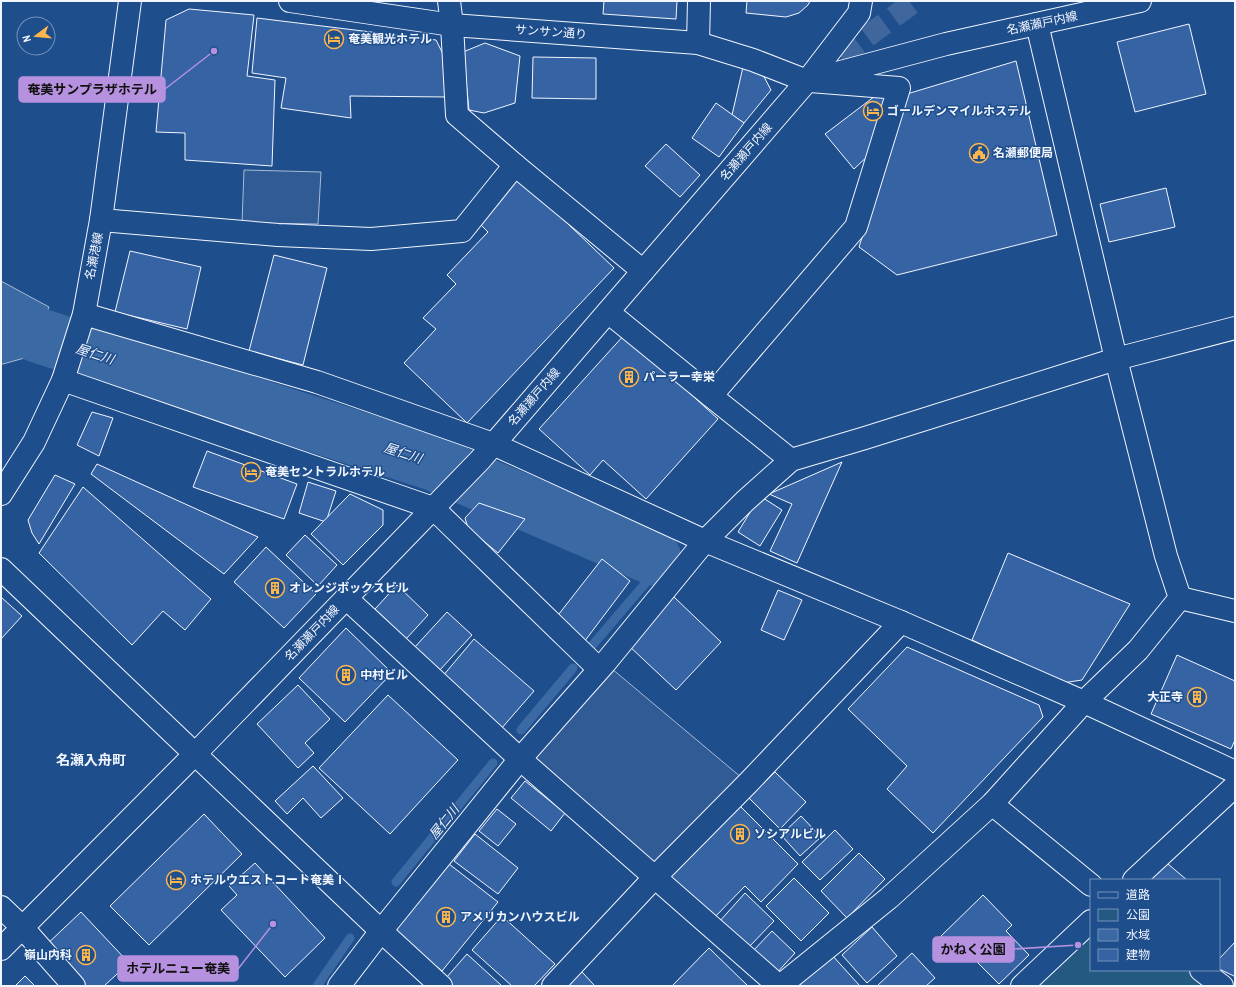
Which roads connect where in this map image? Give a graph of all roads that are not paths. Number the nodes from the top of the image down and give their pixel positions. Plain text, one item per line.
1 (130, 1) edge
2 (290, 1) edge
3 (449, 1) edge
4 (699, 1) edge
5 (861, 1) edge
6 (1140, 1) edge
7 (1037, 24) junction
8 (452, 25) junction
9 (698, 43) junction
10 (807, 81) junction
11 (515, 166) junction
12 (101, 220) junction
13 (644, 271) junction
14 (608, 312) junction
15 (82, 318) junction
16 (1235, 328) edge
17 (1116, 359) junction
18 (65, 375) junction
19 (711, 396) junction
20 (486, 452) junction
21 (792, 460) junction
22 (1, 494) edge
23 (438, 504) junction
24 (705, 541) junction
25 (1, 569) edge
26 (346, 598) junction
27 (1180, 598) junction
28 (1235, 611) edge
29 (901, 622) junction
30 (599, 669) junction
31 (1084, 702) junction
32 (195, 754) junction
33 (520, 759) junction
34 (1235, 772) edge
35 (1235, 786) edge
36 (992, 804) junction
37 (655, 877) junction
38 (1135, 879) edge
39 (1090, 883) edge
40 (1, 907) edge
41 (1090, 922) edge
42 (22, 928) junction
43 (381, 931) junction
44 (1, 949) edge
45 (1202, 971) edge
46 (74, 986) edge
47 (339, 986) edge
48 (441, 986) edge
49 (552, 986) edge
50 (775, 986) edge
51 (780, 986) edge
52 (1022, 986) edge
53 (1222, 986) edge

1 - 12 street, 名瀬港線
2 - 8 street, サンサン通り
3 - 8 street
4 - 9 street
5 - 10 street
6 - 7 street, 名瀬瀬戸内線
7 - 10 street, 名瀬瀬戸内線
7 - 17 street
8 - 9 street, サンサン通り
8 - 11 street
9 - 10 street, サンサン通り
10 - 13 street, 名瀬瀬戸内線
10 - 19 street, サンサン通り
11 - 12 street
11 - 13 street
12 - 15 street, 名瀬港線
13 - 14 street, 名瀬瀬戸内線
14 - 19 street
14 - 20 street, 名瀬瀬戸内線
15 - 18 street, 名瀬港線
15 - 20 street
16 - 17 street
17 - 21 street
17 - 27 street
18 - 22 street, 名瀬港線
18 - 23 street
19 - 21 street
20 - 23 street, 名瀬瀬戸内線
20 - 24 street
21 - 24 street
23 - 26 street, 名瀬瀬戸内線
23 - 30 street
24 - 29 street
24 - 30 street
25 - 32 street
26 - 32 street, 名瀬瀬戸内線
26 - 33 street
27 - 28 street
27 - 31 street
29 - 31 street
29 - 37 street
30 - 33 street
31 - 34 street
31 - 36 street
32 - 42 street, 名瀬瀬戸内線
32 - 43 street
33 - 37 street
33 - 43 street
35 - 38 street
36 - 39 street
36 - 51 street
37 - 49 street
37 - 50 street
40 - 42 street
41 - 52 street
42 - 44 street, 名瀬瀬戸内線
42 - 46 street
43 - 47 street
43 - 48 street
45 - 53 street

